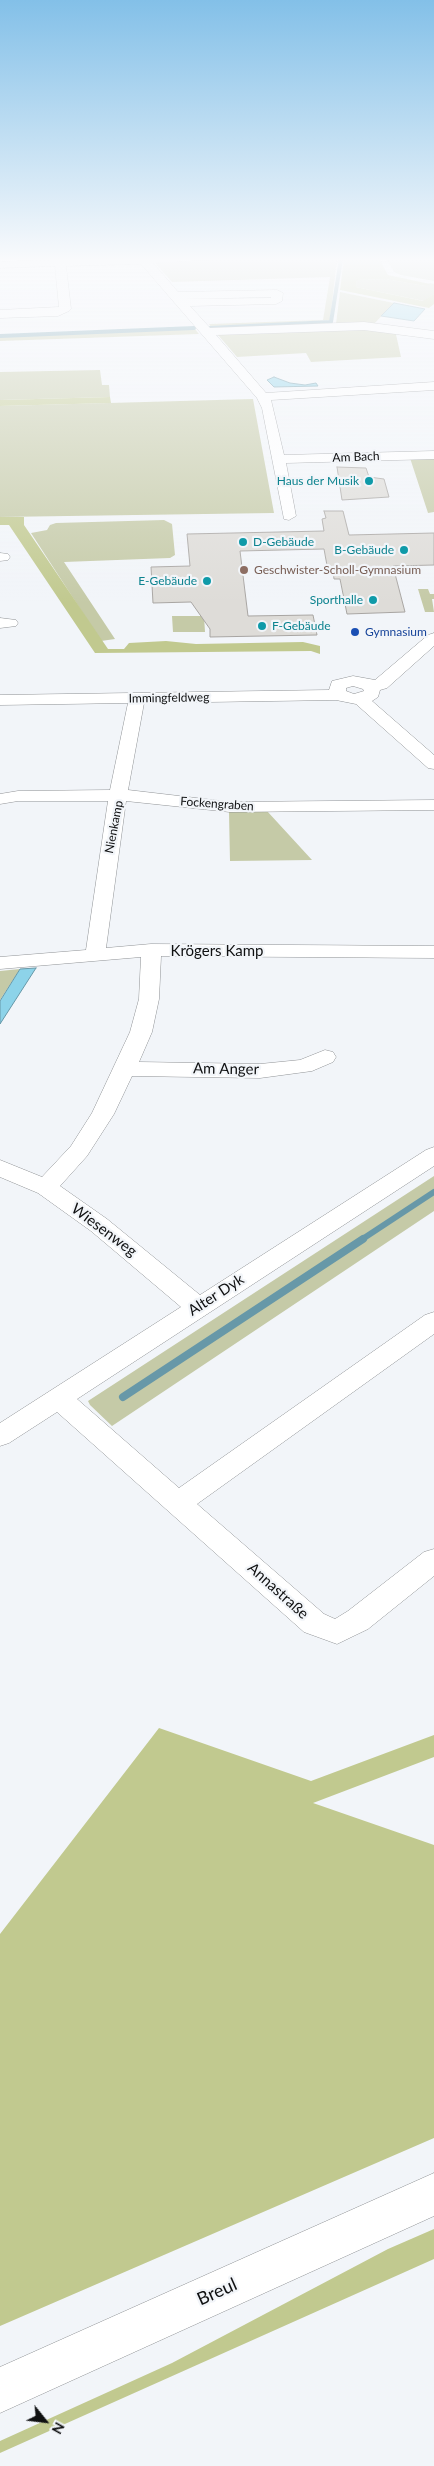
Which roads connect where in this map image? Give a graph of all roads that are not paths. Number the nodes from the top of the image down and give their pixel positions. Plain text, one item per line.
1 (243, 374) edge
2 (434, 386) edge
3 (263, 397) junction
4 (434, 455) edge
5 (278, 459) junction
6 (289, 516) dead end
7 (434, 638) edge
8 (366, 693) junction
9 (137, 698) junction
10 (0, 700) edge
11 (434, 764) edge
12 (120, 794) junction
13 (0, 799) edge
14 (434, 805) edge
15 (151, 950) junction
16 (434, 952) edge
17 (95, 956) junction
18 (0, 963) edge
19 (325, 1057) dead end
20 (125, 1069) junction
21 (434, 1155) edge
22 (0, 1168) edge
23 (46, 1187) junction
24 (198, 1307) junction
25 (434, 1321) edge
26 (58, 1398) junction
27 (0, 1436) edge
28 (179, 1503) junction
29 (434, 1560) edge
30 (434, 2194) edge
31 (0, 2390) edge

1 - 3 street
2 - 3 street
3 - 5 street
4 - 5 street, Am Bach
5 - 6 street
7 - 8 street
8 - 9 street, Immingfeldweg
8 - 11 street
9 - 10 street, Immingfeldweg
9 - 12 street, Nienkamp
12 - 13 street, Fockengraben
12 - 14 street, Fockengraben
12 - 17 street, Nienkamp
15 - 16 street, Krögers Kamp
15 - 17 street, Krögers Kamp
15 - 20 street
17 - 18 street, Krögers Kamp
19 - 20 street, Am Anger
20 - 23 street
21 - 24 street, Alter Dyk
22 - 23 street, Wiesenweg
23 - 24 street, Wiesenweg
24 - 26 street, Alter Dyk
25 - 28 street
26 - 27 street, Alter Dyk
26 - 28 street, Annastraße
28 - 29 street, Annastraße
30 - 31 main road, Breul

